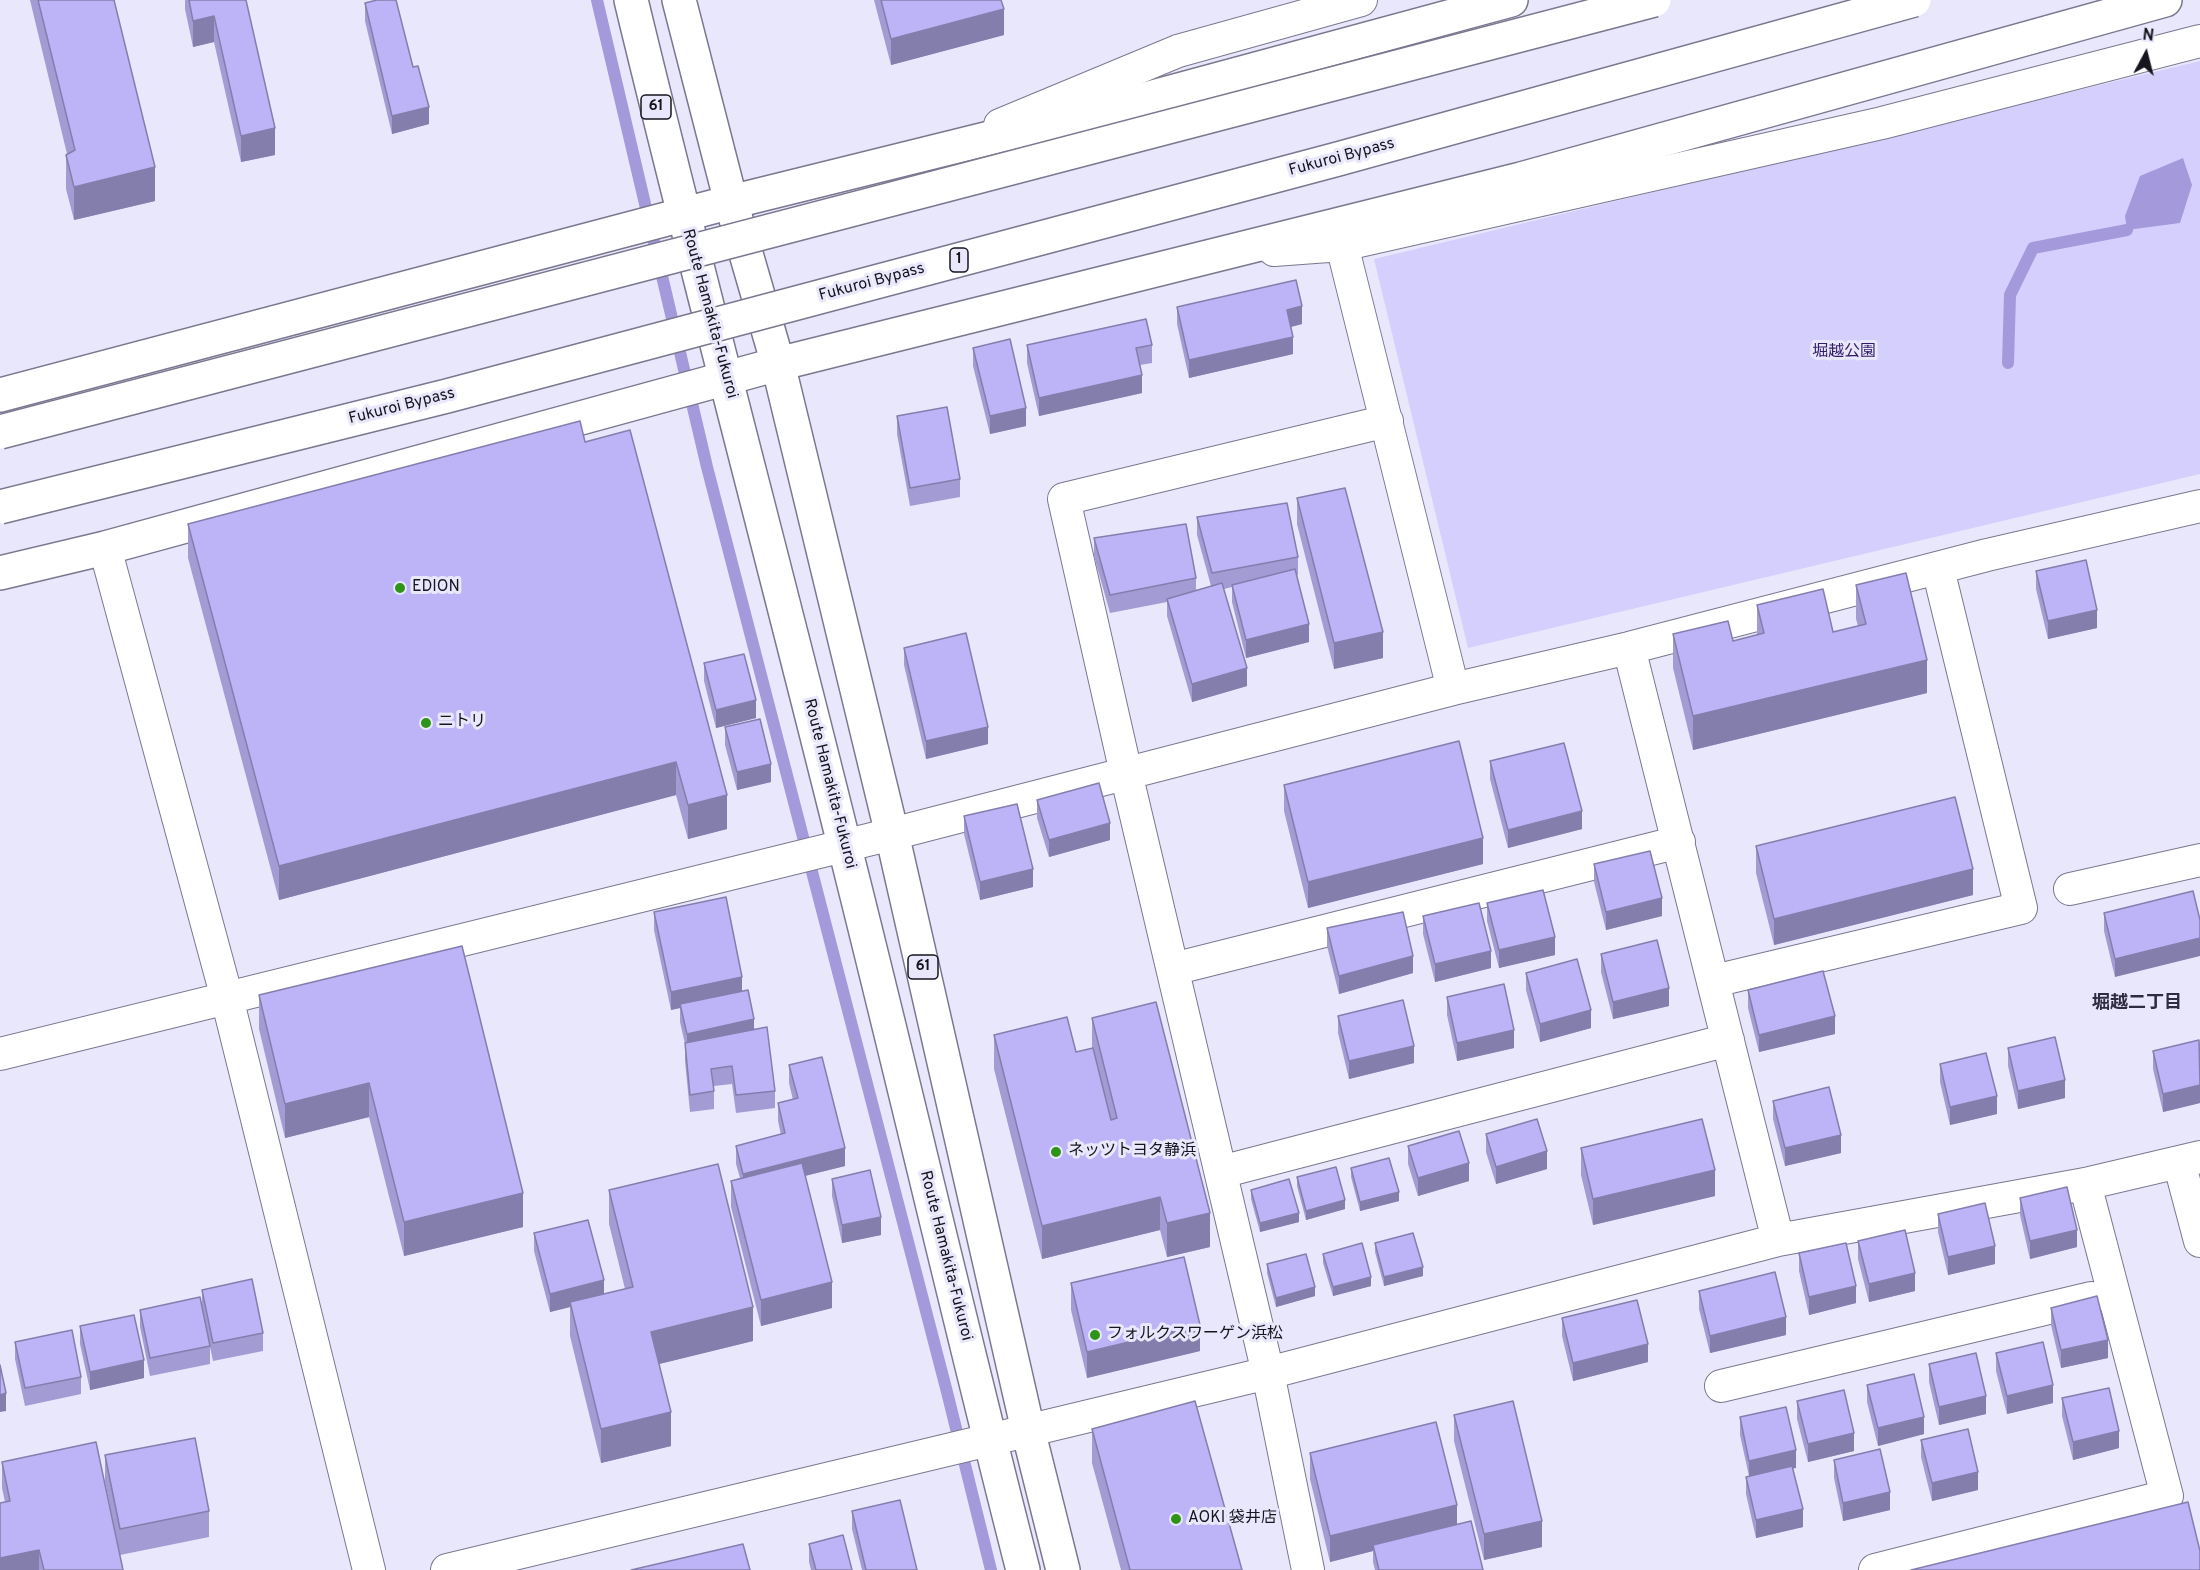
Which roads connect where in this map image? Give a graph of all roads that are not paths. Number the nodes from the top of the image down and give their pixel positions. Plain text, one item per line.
1 (631, 0) edge
2 (679, 0) edge
3 (1361, 0) edge
4 (1511, 0) edge
5 (1654, 0) edge
6 (1914, 0) edge
7 (2164, 0) edge
8 (2200, 41) edge
9 (944, 148) junction
10 (730, 202) junction
11 (682, 215) junction
12 (1342, 245) junction
13 (1206, 256) junction
14 (778, 364) junction
15 (727, 379) junction
16 (0, 395) edge
17 (1387, 421) junction
18 (0, 432) edge
19 (2200, 506) edge
20 (0, 507) edge
21 (105, 548) junction
22 (1938, 569) junction
23 (0, 573) edge
24 (1629, 648) junction
25 (1453, 689) junction
26 (1126, 773) junction
27 (892, 834) junction
28 (1679, 842) junction
29 (845, 846) junction
30 (2200, 860) edge
31 (2070, 889) dead end
32 (1173, 969) junction
33 (1714, 981) junction
34 (227, 998) junction
35 (1728, 1040) junction
36 (0, 1054) edge
37 (2190, 1159) edge
38 (1221, 1173) junction
39 (2085, 1184) junction
40 (1778, 1240) junction
41 (2200, 1241) edge
42 (2114, 1293) junction
43 (1268, 1373) junction
44 (1721, 1386) dead end
45 (1028, 1430) junction
46 (990, 1439) junction
47 (369, 1570) edge
48 (447, 1570) edge
49 (1023, 1570) edge
50 (1063, 1570) edge
51 (1308, 1570) edge
52 (1875, 1570) edge

1 - 11 main road, Route Hamakita-Fukuroi / 61
2 - 10 main road, 61
3 - 9 street
4 - 9 main road
5 - 18 main road, bridge
6 - 20 main road, Fukuroi Bypass / 1, bridge
7 - 13 main road
8 - 12 street
9 - 10 main road
10 - 11 main road
10 - 14 main road, 61
11 - 15 main road, Route Hamakita-Fukuroi / 61
11 - 16 main road
12 - 13 street
12 - 17 street
13 - 14 main road
14 - 15 main road
14 - 27 main road, 61
15 - 21 main road
15 - 29 main road, Route Hamakita-Fukuroi / 61
17 - 25 street
17 - 26 street
19 - 22 street
21 - 23 main road
21 - 34 street
22 - 24 street
22 - 33 street
24 - 25 street
24 - 28 street
25 - 26 street
26 - 27 street
26 - 32 street
27 - 29 street
27 - 45 main road, 61
28 - 32 street
28 - 33 street
29 - 34 street
29 - 46 main road, Route Hamakita-Fukuroi / 61
30 - 31 street
32 - 38 street
33 - 35 street
34 - 36 street
34 - 47 street
35 - 38 street
35 - 40 street
37 - 39 street
37 - 41 street
38 - 43 street
39 - 40 street
39 - 42 street
40 - 43 street
42 - 44 street
42 - 52 street
43 - 45 street
43 - 51 street
45 - 46 street
45 - 50 main road, 61
46 - 48 street
46 - 49 main road, Route Hamakita-Fukuroi / 61

